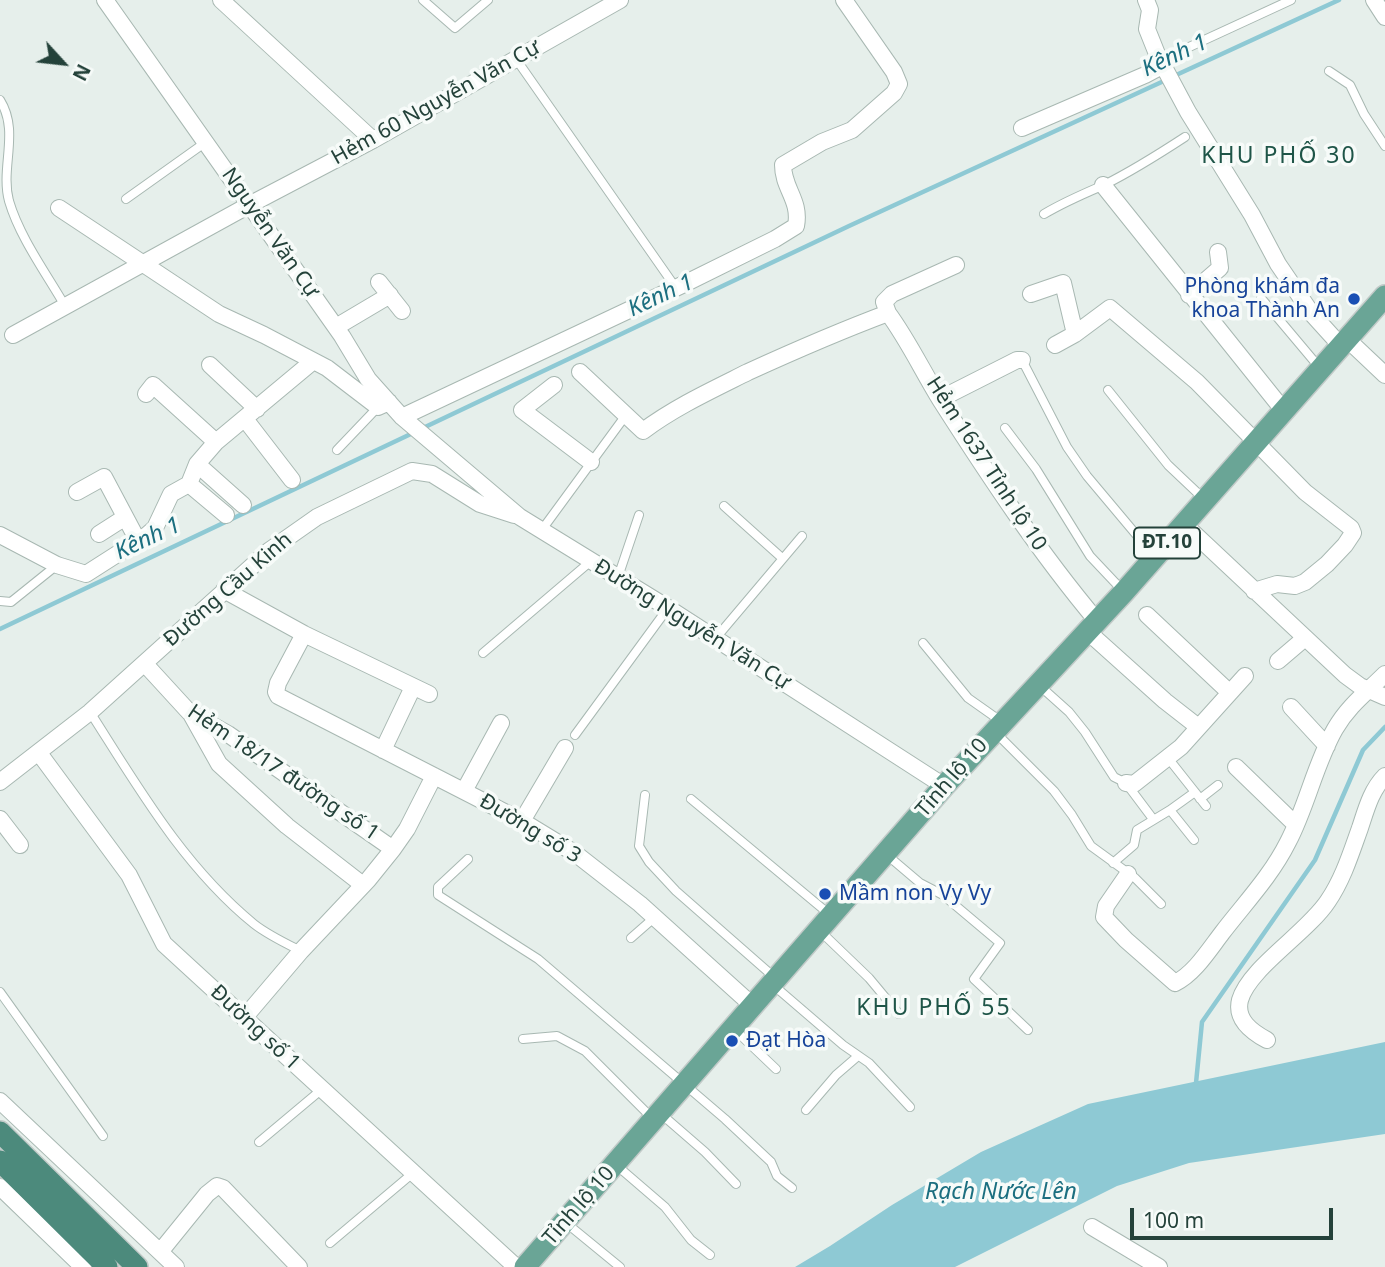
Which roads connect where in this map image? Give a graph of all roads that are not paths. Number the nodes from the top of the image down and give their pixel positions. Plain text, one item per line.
1 (106, 0) edge
2 (222, 0) edge
3 (423, 0) edge
4 (488, 0) edge
5 (620, 0) edge
6 (844, 0) edge
7 (1146, 0) edge
8 (1291, 0) edge
9 (516, 59) junction
10 (1164, 63) junction
11 (1329, 71) dead end
12 (0, 100) edge
13 (1022, 128) dead end
14 (1185, 137) dead end
15 (373, 141) junction
16 (206, 142) junction
17 (1385, 146) edge
18 (1103, 185) junction
19 (126, 199) dead end
20 (251, 204) junction
21 (59, 208) dead end
22 (1044, 214) dead end
23 (1218, 252) dead end
24 (142, 263) junction
25 (956, 265) dead end
26 (676, 288) junction
27 (1031, 295) dead end
28 (1189, 295) junction
29 (1385, 296) edge
30 (1261, 298) dead end
31 (65, 306) junction
32 (886, 307) junction
33 (402, 311) dead end
34 (336, 327) junction
35 (1075, 334) junction
36 (13, 335) dead end
37 (1344, 342) junction
38 (1055, 345) dead end
39 (1022, 360) joint
40 (312, 362) junction
41 (210, 365) dead end
42 (1321, 369) junction
43 (580, 372) dead end
44 (1385, 375) edge
45 (554, 385) dead end
46 (1108, 390) dead end
47 (146, 394) dead end
48 (940, 399) junction
49 (383, 404) junction
50 (1284, 411) junction
51 (251, 414) junction
52 (626, 415) junction
53 (402, 417) junction
54 (1005, 428) dead end
55 (216, 442) junction
56 (1256, 442) junction
57 (337, 450) dead end
58 (445, 456) joint
59 (591, 462) junction
60 (197, 464) junction
61 (292, 480) dead end
62 (189, 484) junction
63 (77, 492) dead end
64 (1205, 500) junction
65 (243, 505) dead end
66 (723, 506) dead end
67 (226, 515) dead end
68 (639, 515) dead end
69 (520, 517) junction
70 (124, 518) junction
71 (1184, 524) junction
72 (541, 531) junction
73 (99, 534) dead end
74 (0, 535) edge
75 (802, 536) dead end
76 (138, 541) junction
77 (1155, 557) junction
78 (782, 558) junction
79 (591, 561) junction
80 (57, 565) junction
81 (618, 577) junction
82 (224, 590) junction
83 (1254, 591) junction
84 (1124, 592) junction
85 (0, 601) edge
86 (668, 608) junction
87 (1147, 615) dead end
88 (1092, 626) junction
89 (304, 634) junction
90 (1305, 638) junction
91 (715, 639) junction
92 (923, 643) dead end
93 (483, 653) dead end
94 (1278, 661) dead end
95 (145, 664) junction
96 (1385, 674) edge
97 (1245, 676) dead end
98 (1038, 683) junction
99 (413, 687) junction
100 (1368, 690) junction
101 (1229, 692) junction
102 (429, 694) dead end
103 (1384, 697) edge
104 (1291, 707) dead end
105 (90, 712) junction
106 (190, 712) junction
107 (501, 723) dead end
108 (998, 726) junction
109 (1197, 726) junction
110 (570, 741) joint
111 (1327, 746) junction
112 (383, 750) junction
113 (38, 754) junction
114 (1168, 758) junction
115 (1236, 767) dead end
116 (435, 776) junction
117 (1385, 776) edge
118 (0, 782) edge
119 (1126, 783) junction
120 (1218, 785) dead end
121 (944, 786) junction
122 (464, 791) junction
123 (645, 794) dead end
124 (691, 799) dead end
125 (1200, 799) junction
126 (1170, 810) junction
127 (0, 819) edge
128 (1153, 819) junction
129 (522, 821) junction
130 (1296, 825) junction
131 (1194, 840) dead end
132 (20, 845) dead end
133 (393, 849) junction
134 (885, 854) junction
135 (468, 859) dead end
136 (1113, 863) junction
137 (1128, 874) junction
138 (363, 885) junction
139 (1161, 904) dead end
140 (655, 917) junction
141 (825, 923) junction
142 (631, 937) dead end
143 (301, 951) junction
144 (774, 982) junction
145 (0, 992) edge
146 (753, 1006) junction
147 (899, 1014) dead end
148 (244, 1018) junction
149 (733, 1028) junction
150 (1028, 1030) dead end
151 (523, 1039) dead end
152 (1267, 1040) dead end
153 (858, 1056) junction
154 (776, 1069) dead end
155 (684, 1086) junction
156 (321, 1090) junction
157 (0, 1101) edge
158 (910, 1107) dead end
159 (806, 1110) dead end
160 (657, 1116) junction
161 (0, 1132) edge
162 (103, 1136) dead end
163 (259, 1142) dead end
164 (0, 1161) edge
165 (615, 1164) junction
166 (413, 1173) junction
167 (736, 1184) dead end
168 (0, 1187) edge
169 (793, 1188) dead end
170 (565, 1222) junction
171 (1092, 1227) dead end
172 (330, 1243) dead end
173 (160, 1252) junction
174 (710, 1255) dead end
175 (83, 1267) edge
176 (107, 1267) edge
177 (137, 1267) edge
178 (176, 1267) edge
179 (299, 1267) edge
180 (516, 1267) edge
181 (525, 1267) edge
182 (620, 1267) edge
183 (1159, 1267) edge

1 - 16 street, Nguyễn Văn Cự
2 - 15 street
3 - 4 lane
5 - 9 street, Hẻm 60 Nguyễn Văn Cự
6 - 26 street
7 - 10 street
8 - 10 lane
9 - 15 street, Hẻm 60 Nguyễn Văn Cự
9 - 26 lane
10 - 13 street
10 - 37 street
11 - 17 lane
12 - 31 lane
14 - 18 lane
15 - 20 street, Hẻm 60 Nguyễn Văn Cự
16 - 19 lane
16 - 20 street, Nguyễn Văn Cự
18 - 22 lane
18 - 28 street
20 - 24 street, Hẻm 60 Nguyễn Văn Cự
20 - 34 street, Nguyễn Văn Cự
21 - 24 street
23 - 28 street
24 - 31 street, Hẻm 60 Nguyễn Văn Cự
24 - 40 street
25 - 32 street
26 - 53 street
27 - 35 street
28 - 50 street
29 - 37 main road, Tỉnh lộ 10 / ĐT.10
30 - 42 lane
31 - 36 street, Hẻm 60 Nguyễn Văn Cự
32 - 48 street, Hẻm 1637 Tỉnh lộ 10
32 - 52 street
33 - 34 street
34 - 49 street, Nguyễn Văn Cự
35 - 38 street
35 - 56 street
37 - 42 main road, Tỉnh lộ 10 / ĐT.10
37 - 44 street
39 - 48 street
39 - 77 lane
40 - 49 street
40 - 51 street
41 - 51 street
42 - 50 main road, Tỉnh lộ 10 / ĐT.10
43 - 52 street
45 - 59 street
46 - 64 lane
47 - 55 street
48 - 88 street, Hẻm 1637 Tỉnh lộ 10
49 - 53 street, Nguyễn Văn Cự
49 - 57 lane
50 - 56 main road, Tỉnh lộ 10 / ĐT.10
51 - 55 street
51 - 61 street
52 - 59 lane
53 - 58 street, Nguyễn Văn Cự
54 - 84 lane
55 - 60 street
56 - 64 main road, Tỉnh lộ 10 / ĐT.10
56 - 83 street
58 - 69 street, Đường Nguyễn Văn Cự
59 - 72 lane
60 - 62 street
60 - 65 street
62 - 67 street
62 - 76 street
63 - 70 street
64 - 71 main road, Tỉnh lộ 10 / ĐT.10
66 - 78 lane
68 - 81 lane
69 - 72 street, Đường Nguyễn Văn Cự
69 - 82 street, Đường Cầu Kinh
70 - 73 street
70 - 76 street
71 - 77 main road, Tỉnh lộ 10 / ĐT.10
71 - 83 street
72 - 79 street, Đường Nguyễn Văn Cự
74 - 80 street
75 - 78 lane
76 - 80 street
77 - 84 main road, Tỉnh lộ 10 / ĐT.10
78 - 91 lane
79 - 81 street, Đường Nguyễn Văn Cự
79 - 93 lane
80 - 85 lane
81 - 86 street, Đường Nguyễn Văn Cự
82 - 89 street
82 - 95 street, Đường Cầu Kinh
83 - 90 street
84 - 88 main road, Tỉnh lộ 10 / ĐT.10
86 - 91 street, Đường Nguyễn Văn Cự
86 - 110 lane
87 - 101 street
88 - 98 main road, Tỉnh lộ 10 / ĐT.10
88 - 109 street, Hẻm 1637 Tỉnh lộ 10
89 - 99 street
89 - 112 street, Đường số 3
90 - 94 street
90 - 100 street
91 - 121 street, Đường Nguyễn Văn Cự
92 - 108 lane
95 - 105 street, Đường Cầu Kinh
95 - 106 street, Hẻm 18/17 đường số 1
96 - 100 street
97 - 101 street
98 - 108 main road, Tỉnh lộ 10 / ĐT.10
98 - 119 lane
99 - 102 street
99 - 112 street
100 - 103 street
100 - 111 street
101 - 109 street
104 - 111 street
105 - 113 street, Đường Cầu Kinh
105 - 143 lane
106 - 133 street, Hẻm 18/17 đường số 1
106 - 138 street
107 - 122 street
108 - 121 main road, Tỉnh lộ 10 / ĐT.10
108 - 136 lane
109 - 114 street
110 - 129 street
111 - 130 street
112 - 116 street, Đường số 3
113 - 118 street, Đường Cầu Kinh
113 - 148 street, Đường số 1
114 - 119 street
114 - 125 lane
115 - 130 street
116 - 122 street, Đường số 3
116 - 133 street
117 - 152 street
119 - 128 lane
120 - 125 lane
121 - 134 main road, Tỉnh lộ 10 / ĐT.10
122 - 129 street, Đường số 3
123 - 144 lane
124 - 141 lane
125 - 126 lane
126 - 128 lane
126 - 131 lane
127 - 132 street
128 - 136 lane
129 - 140 street, Đường số 3
130 - 137 street
133 - 138 street
134 - 141 main road, Tỉnh lộ 10 / ĐT.10
134 - 150 lane
135 - 155 lane
136 - 137 lane
137 - 139 lane
138 - 143 street
140 - 142 lane
140 - 146 street, Đường số 3
141 - 144 main road, Tỉnh lộ 10 / ĐT.10
141 - 147 lane
143 - 148 street
144 - 146 main road, Tỉnh lộ 10 / ĐT.10
144 - 153 lane
145 - 162 lane
146 - 149 main road, Tỉnh lộ 10 / ĐT.10
148 - 156 street, Đường số 1
149 - 154 lane
149 - 155 main road, Tỉnh lộ 10 / ĐT.10
151 - 160 lane
153 - 158 lane
153 - 159 lane
155 - 160 main road, Tỉnh lộ 10 / ĐT.10
155 - 169 lane
156 - 163 lane
156 - 166 street, Đường số 1
157 - 173 street
160 - 165 main road, Tỉnh lộ 10 / ĐT.10
160 - 167 lane
161 - 177 highway
164 - 176 highway
165 - 170 main road, Tỉnh lộ 10 / ĐT.10
165 - 174 lane
166 - 172 lane
166 - 180 street, Đường số 1
168 - 175 street
170 - 181 main road, Tỉnh lộ 10 / ĐT.10
170 - 182 lane
171 - 183 street
173 - 178 street
173 - 179 street

